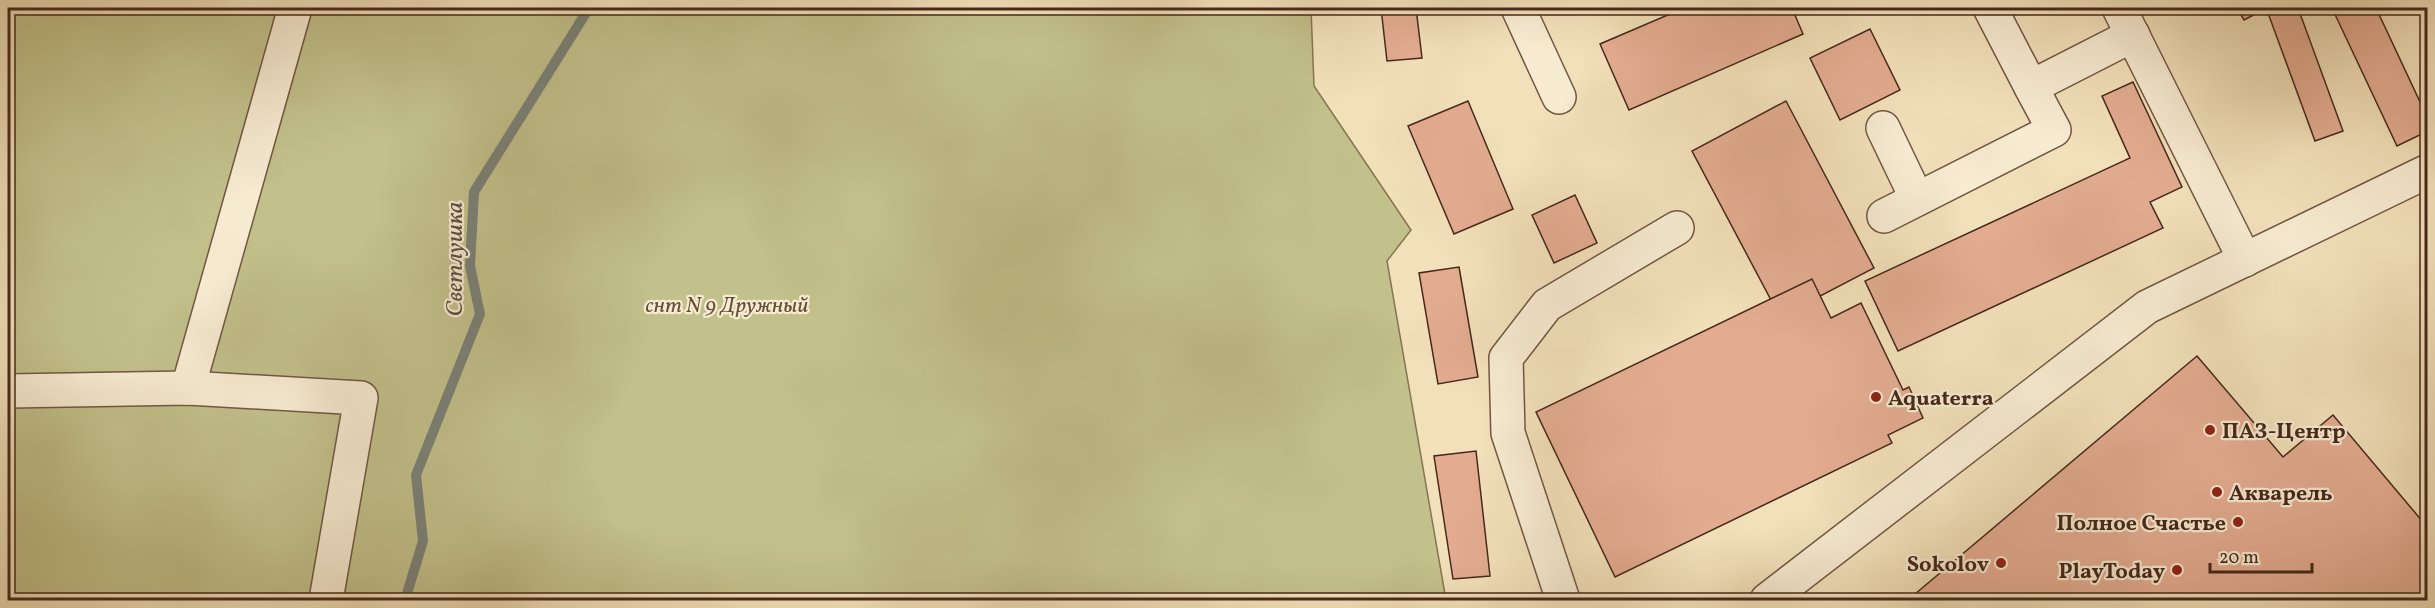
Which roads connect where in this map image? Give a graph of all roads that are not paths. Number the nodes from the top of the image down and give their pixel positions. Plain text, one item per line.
1 (295, 8) edge
2 (1518, 8) edge
3 (1990, 8) edge
4 (2126, 21) edge
5 (2031, 87) junction
6 (1559, 97) dead end
7 (1883, 128) dead end
8 (2427, 171) edge
9 (1917, 199) junction
10 (1884, 216) dead end
11 (1677, 228) dead end
12 (2245, 260) junction
13 (188, 388) junction
14 (8, 391) edge
15 (326, 600) edge
16 (1563, 600) edge
17 (1767, 600) edge

1 - 13 lane
2 - 6 lane
3 - 5 lane
4 - 5 lane
4 - 12 lane
5 - 9 lane
7 - 9 lane
8 - 12 lane
9 - 10 lane
11 - 16 lane
12 - 17 lane
13 - 14 lane
13 - 15 lane

